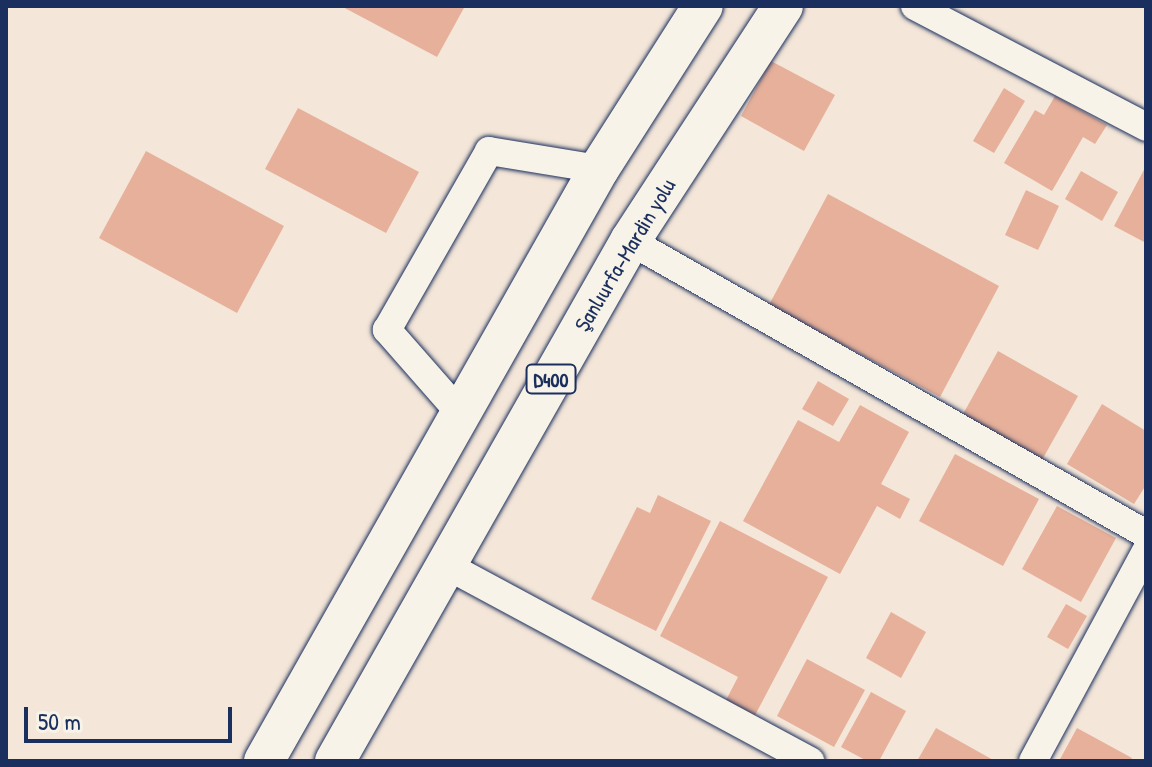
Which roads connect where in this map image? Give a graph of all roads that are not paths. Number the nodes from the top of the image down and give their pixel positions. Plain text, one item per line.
1 (703, 6) edge
2 (783, 6) edge
3 (915, 6) edge
4 (1146, 127) edge
5 (599, 169) junction
6 (630, 241) junction
7 (460, 413) junction
8 (1146, 534) edge
9 (1146, 551) edge
10 (444, 564) junction
11 (264, 761) edge
12 (335, 761) edge
13 (810, 761) edge
14 (1033, 761) edge

1 - 5 highway, D400
2 - 6 highway, Şanlıurfa-Mardin yolu / D400
3 - 4 street
5 - 7 highway, D400
5 - 7 street
6 - 8 street
6 - 10 highway, Şanlıurfa-Mardin yolu / D400
7 - 11 highway, D400
9 - 14 street
10 - 12 highway, Şanlıurfa-Mardin yolu / D400
10 - 13 street

